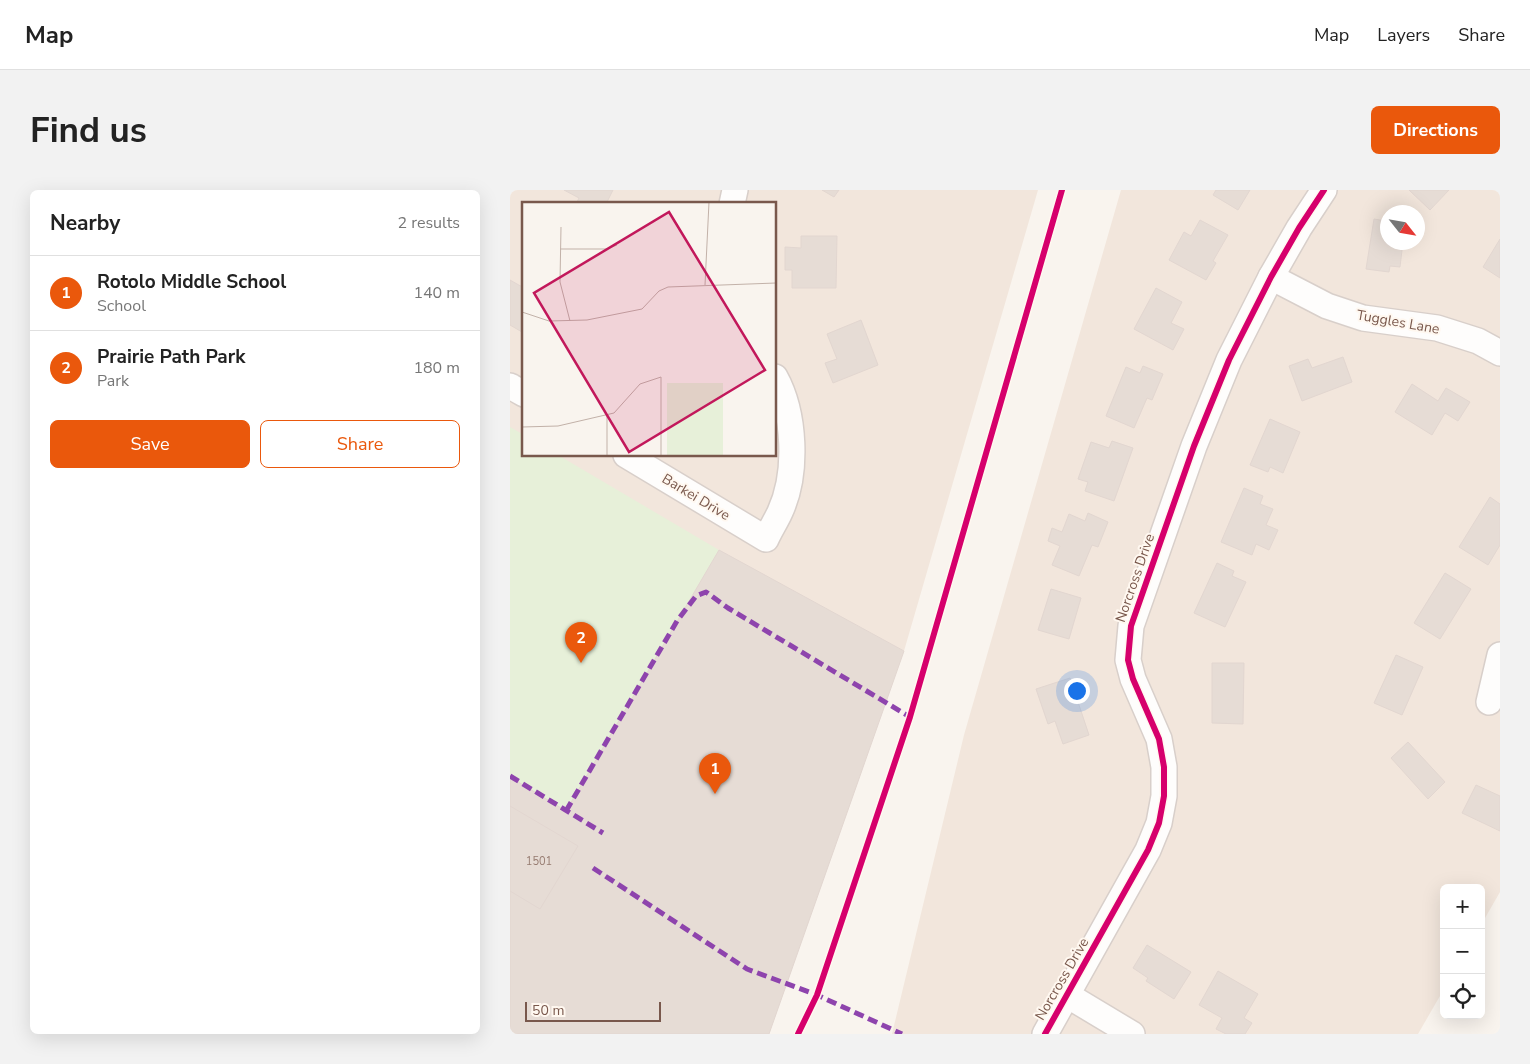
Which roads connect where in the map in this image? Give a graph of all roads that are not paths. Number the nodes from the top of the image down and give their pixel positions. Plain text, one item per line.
1 (1324, 190) edge
2 (1271, 277) junction
3 (1500, 353) edge
4 (776, 378) edge
5 (510, 386) edge
6 (522, 393) edge
7 (628, 456) edge
8 (1500, 656) edge
9 (1489, 702) dead end
10 (1067, 995) junction
11 (1045, 1034) edge
12 (1132, 1034) edge

1 - 2 street, Norcross Drive
2 - 3 street, Tuggles Lane
2 - 10 street, Norcross Drive
4 - 7 street, Barkei Drive
5 - 6 street
8 - 9 street
10 - 11 street, Norcross Drive
10 - 12 street

